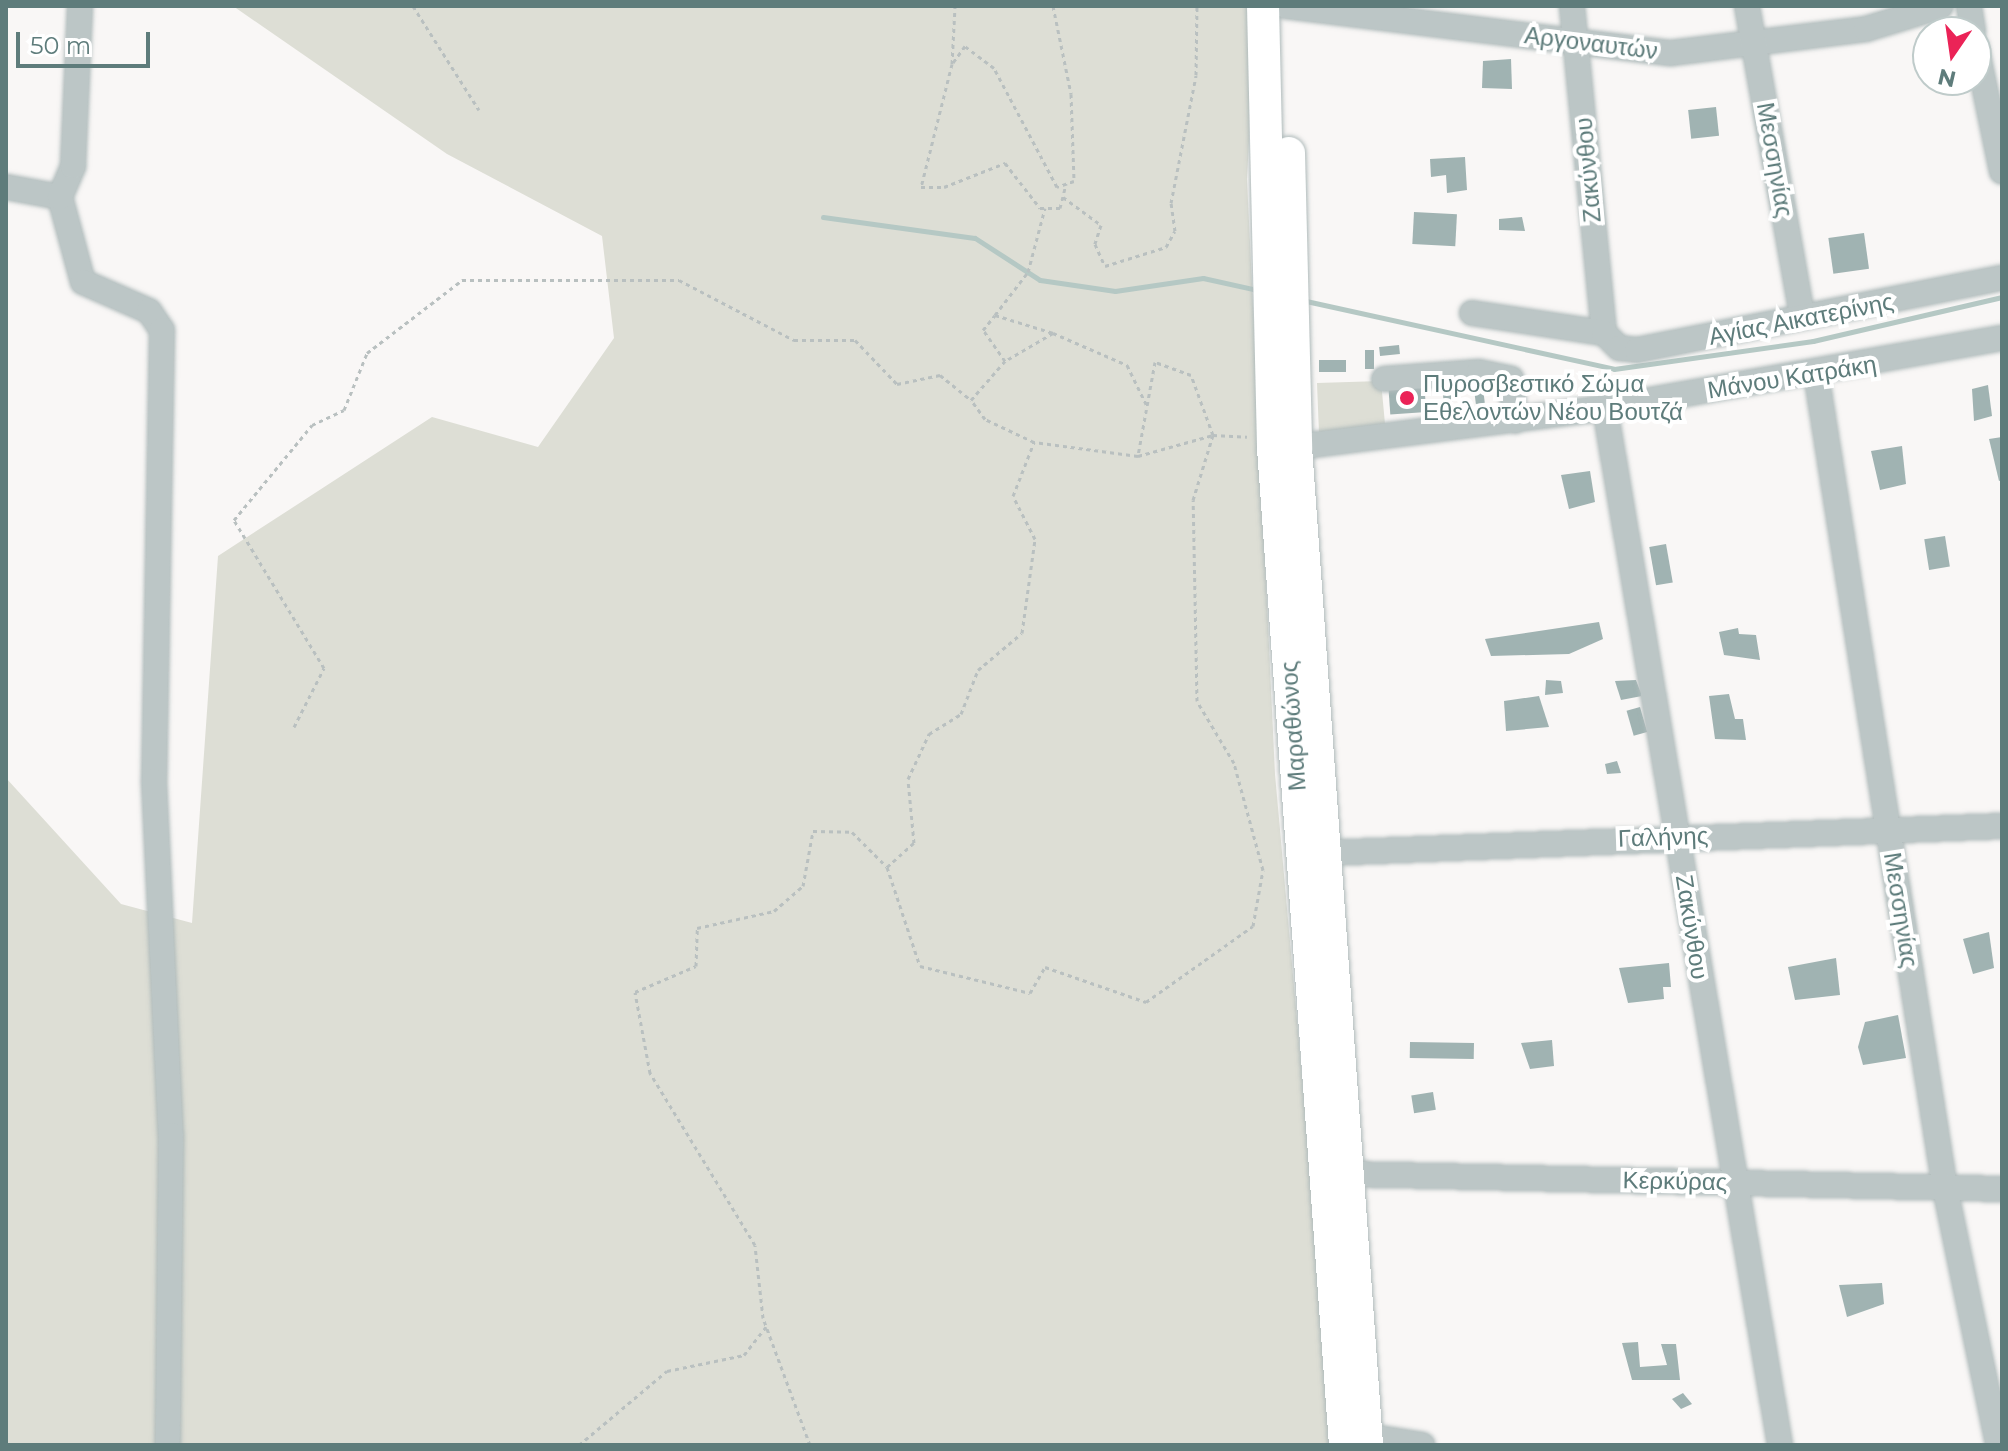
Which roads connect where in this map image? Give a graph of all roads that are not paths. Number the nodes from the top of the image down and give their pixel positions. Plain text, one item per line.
1 (80, 6) edge
2 (1263, 6) edge
3 (1286, 6) edge
4 (1572, 6) edge
5 (1747, 6) edge
6 (1941, 6) edge
7 (1577, 45) junction
8 (1754, 47) junction
9 (1986, 96) edge
10 (2002, 171) edge
11 (6, 187) edge
12 (60, 197) junction
13 (2002, 278) edge
14 (1281, 295) junction
15 (1472, 313) dead end
16 (1802, 314) junction
17 (1604, 333) junction
18 (2002, 338) edge
19 (1816, 373) junction
20 (1384, 379) dead end
21 (1605, 408) junction
22 (1515, 421) junction
23 (1284, 448) junction
24 (2002, 826) edge
25 (1888, 829) junction
26 (1677, 836) junction
27 (1325, 853) junction
28 (1348, 1174) junction
29 (1734, 1183) junction
30 (1945, 1188) junction
31 (2002, 1189) edge
32 (1359, 1442) edge
33 (168, 1445) edge
34 (1422, 1445) edge
35 (1780, 1445) edge
36 (1998, 1445) edge

1 - 12 street
2 - 14 main road, Μαραθώνος
3 - 7 street, Αργοναυτών
3 - 14 main road, Μαραθώνος
4 - 7 street, Ζακύνθου
5 - 8 street, Μεσσηνίας
6 - 8 street, Αργοναυτών
7 - 8 street, Αργοναυτών
7 - 17 street, Ζακύνθου
8 - 16 street, Μεσσηνίας
9 - 10 street
11 - 12 street
12 - 33 street
13 - 16 street, Αγίας Αικατερίνης
14 - 23 main road, Μαραθώνος
15 - 17 street, Αγίας Αικατερίνης
16 - 17 street, Αγίας Αικατερίνης
18 - 19 street, Μάνου Κατράκη
19 - 21 street, Μάνου Κατράκη
19 - 25 street, Μεσσηνίας
20 - 22 street
21 - 22 street, Μάνου Κατράκη
21 - 26 street, Ζακύνθου
22 - 23 street, Μάνου Κατράκη
23 - 27 main road, Μαραθώνος
23 - 32 main road, Μαραθώνος
24 - 25 street, Γαλήνης
25 - 26 street, Γαλήνης
25 - 30 street, Μεσσηνίας
26 - 27 street, Γαλήνης
26 - 29 street, Ζακύνθου
27 - 28 main road, Μαραθώνος
28 - 29 street, Κερκύρας
28 - 32 main road, Μαραθώνος
29 - 30 street, Κερκύρας
29 - 35 street, Ζακύνθου
30 - 31 street, Κερκύρας
30 - 36 street, Μεσσηνίας
32 - 34 street

